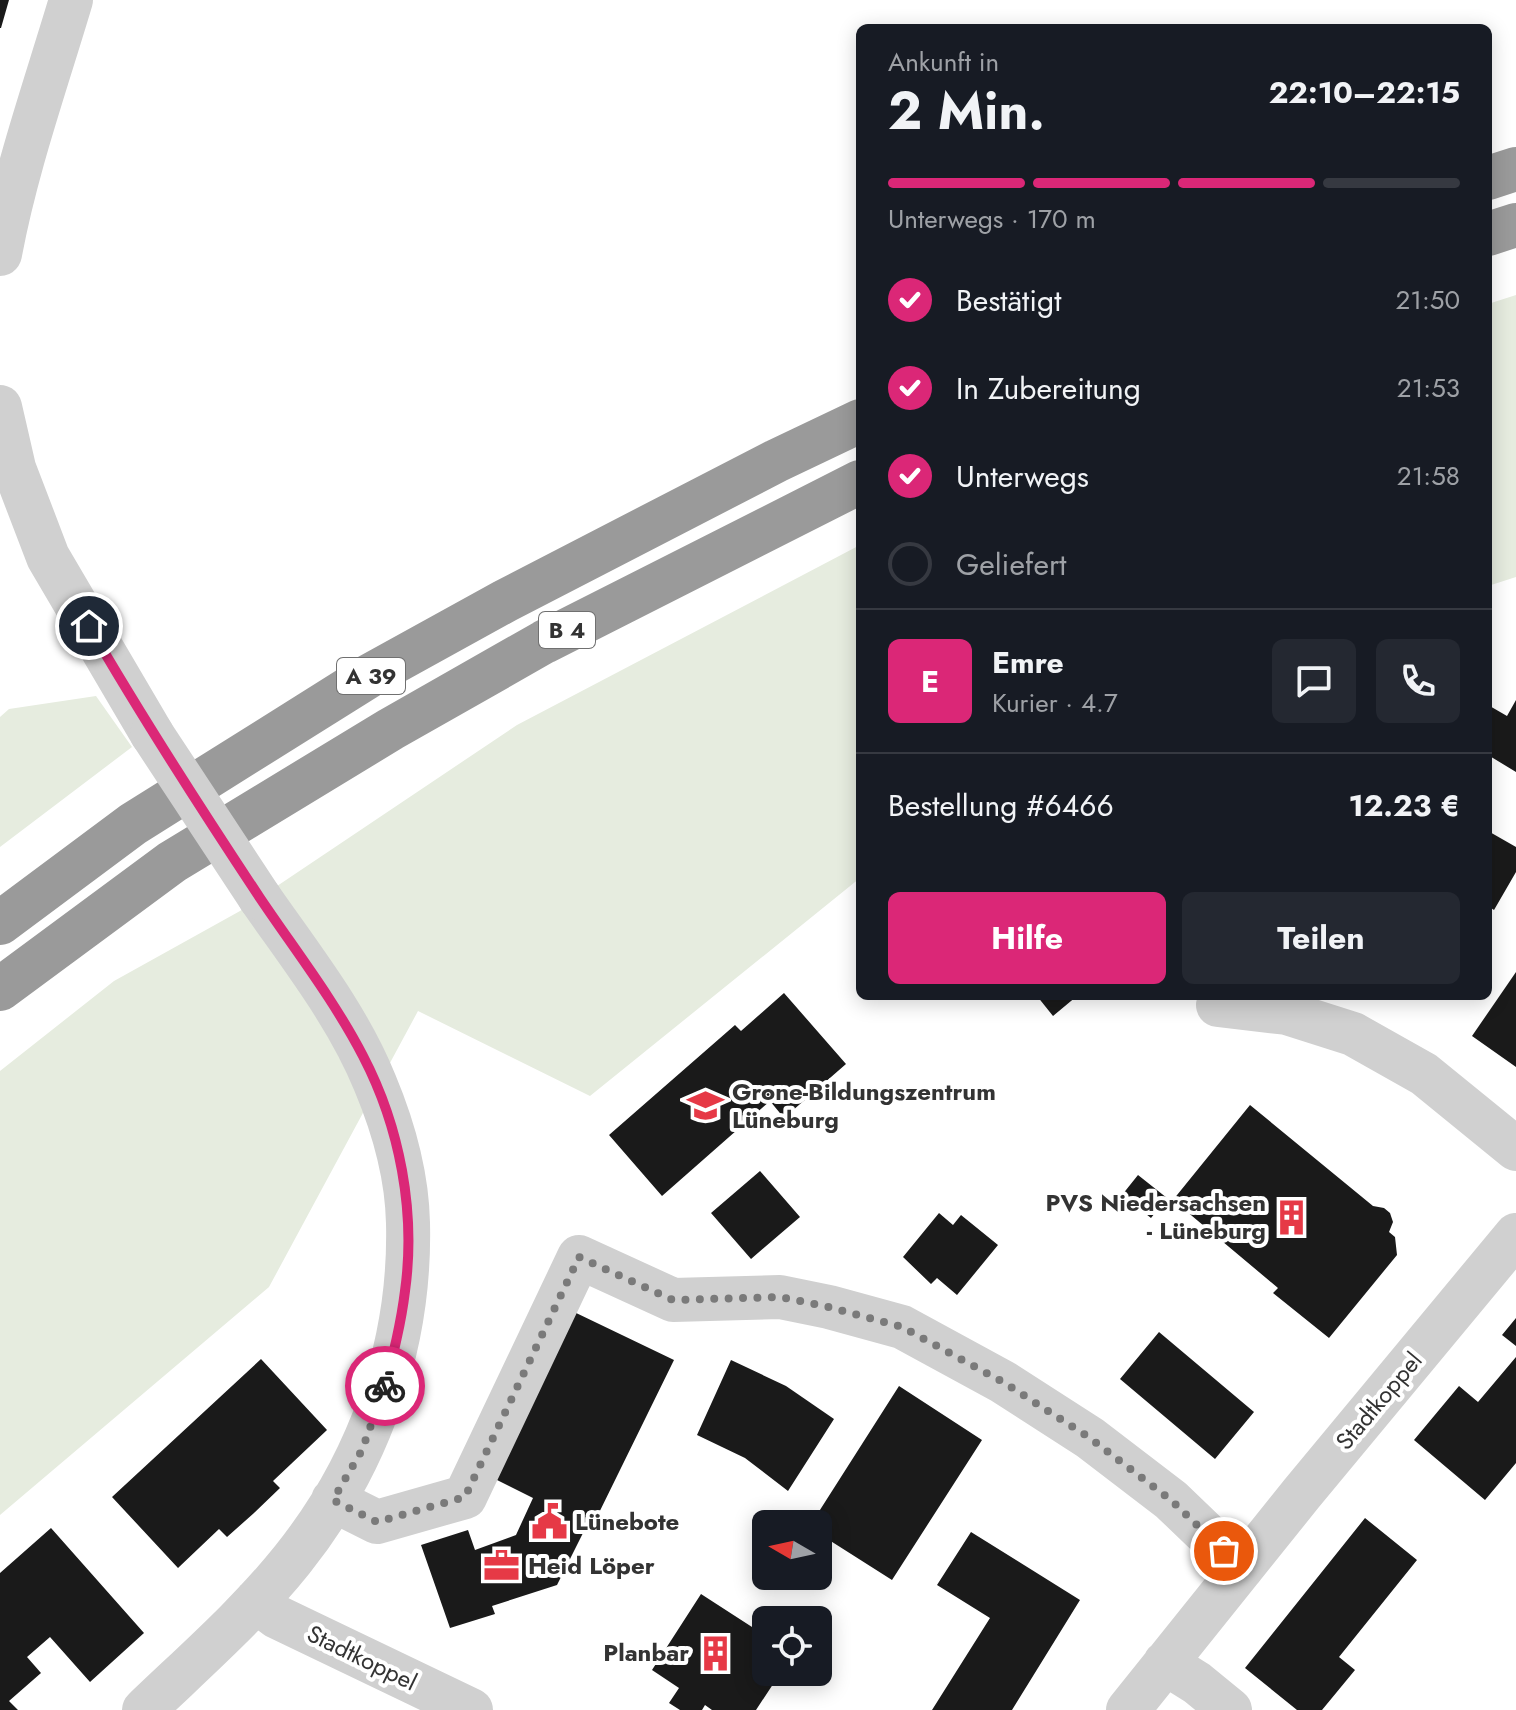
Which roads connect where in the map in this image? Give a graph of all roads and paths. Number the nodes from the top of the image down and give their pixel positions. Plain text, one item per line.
1 (71, 0) edge
2 (1516, 169) edge
3 (1492, 177) edge
4 (1516, 225) edge
5 (1492, 233) edge
6 (0, 254) edge
7 (0, 407) edge
8 (856, 423) edge
9 (856, 484) edge
10 (505, 601) joint
11 (0, 923) edge
12 (0, 989) edge
13 (1218, 1005) dead end
14 (1516, 1149) edge
15 (1516, 1235) edge
16 (333, 1500) junction
17 (1242, 1568) junction
18 (256, 1601) junction
19 (1165, 1663) junction
20 (144, 1710) edge
21 (471, 1710) edge
22 (1128, 1710) edge
23 (1230, 1710) edge

1 - 6 street
2 - 3 highway
4 - 5 highway
7 - 16 street, bridge
8 - 10 highway, B 4
9 - 12 highway, B 4
10 - 11 highway, A 39
13 - 14 street
15 - 17 street, Stadtkoppel
16 - 17 street
16 - 18 street
17 - 19 street, Stadtkoppel
18 - 20 street
18 - 21 street, Stadtkoppel
19 - 22 street, Stadtkoppel
19 - 23 street

